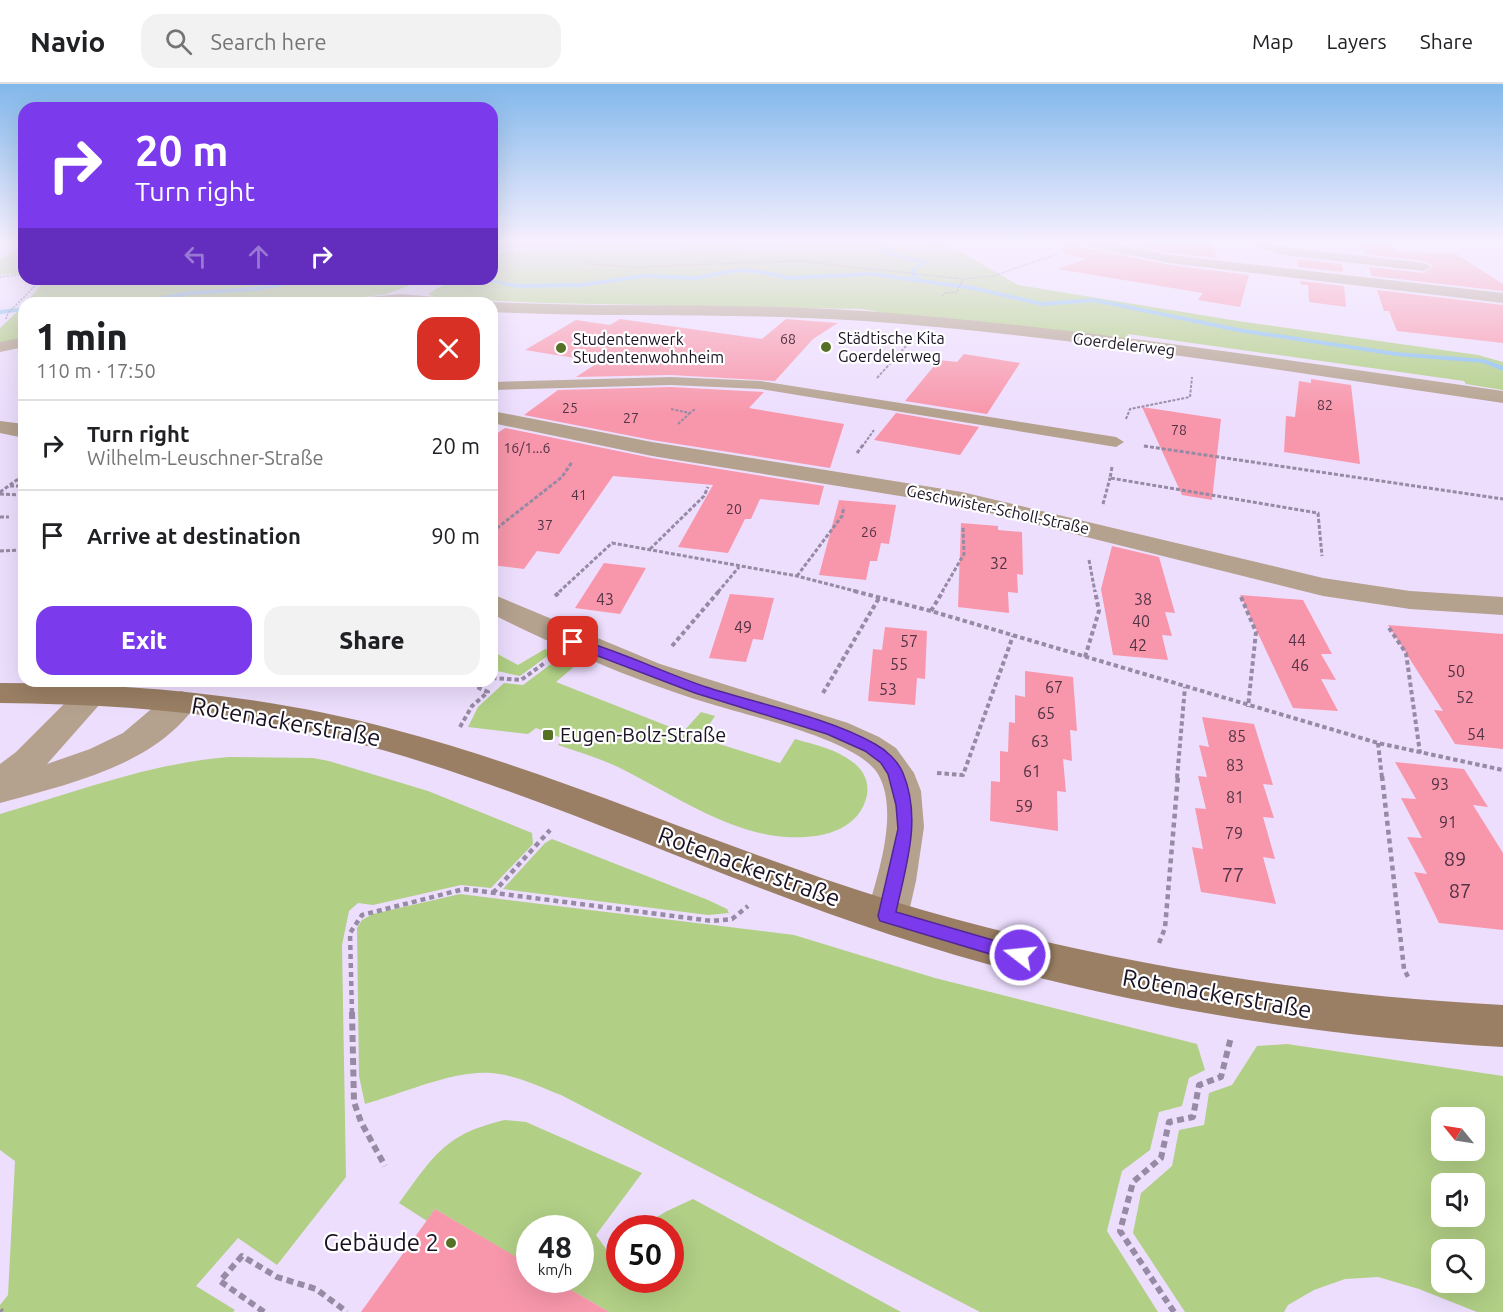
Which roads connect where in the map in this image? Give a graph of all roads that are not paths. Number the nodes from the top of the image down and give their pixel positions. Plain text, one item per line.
1 (498, 307) edge
2 (18, 343) edge
3 (0, 347) edge
4 (498, 386) edge
5 (1503, 397) edge
6 (18, 412) edge
7 (0, 413) edge
8 (498, 418) edge
9 (0, 427) edge
10 (18, 430) edge
11 (1116, 442) road end
12 (498, 606) edge
13 (1503, 606) edge
14 (0, 693) edge
15 (92, 695) junction
16 (181, 702) junction
17 (0, 783) edge
18 (0, 790) edge
19 (887, 916) junction
20 (1503, 1026) edge

1 - 5 street, Goerdelerweg
2 - 3 street
4 - 11 lane
6 - 7 street
8 - 13 street, Geschwister-Scholl-Straße
9 - 10 street
12 - 19 street
14 - 15 main road, Rotenackerstraße
15 - 16 main road, Rotenackerstraße
15 - 17 street
16 - 18 street
16 - 19 main road, Rotenackerstraße
19 - 20 main road, Rotenackerstraße

